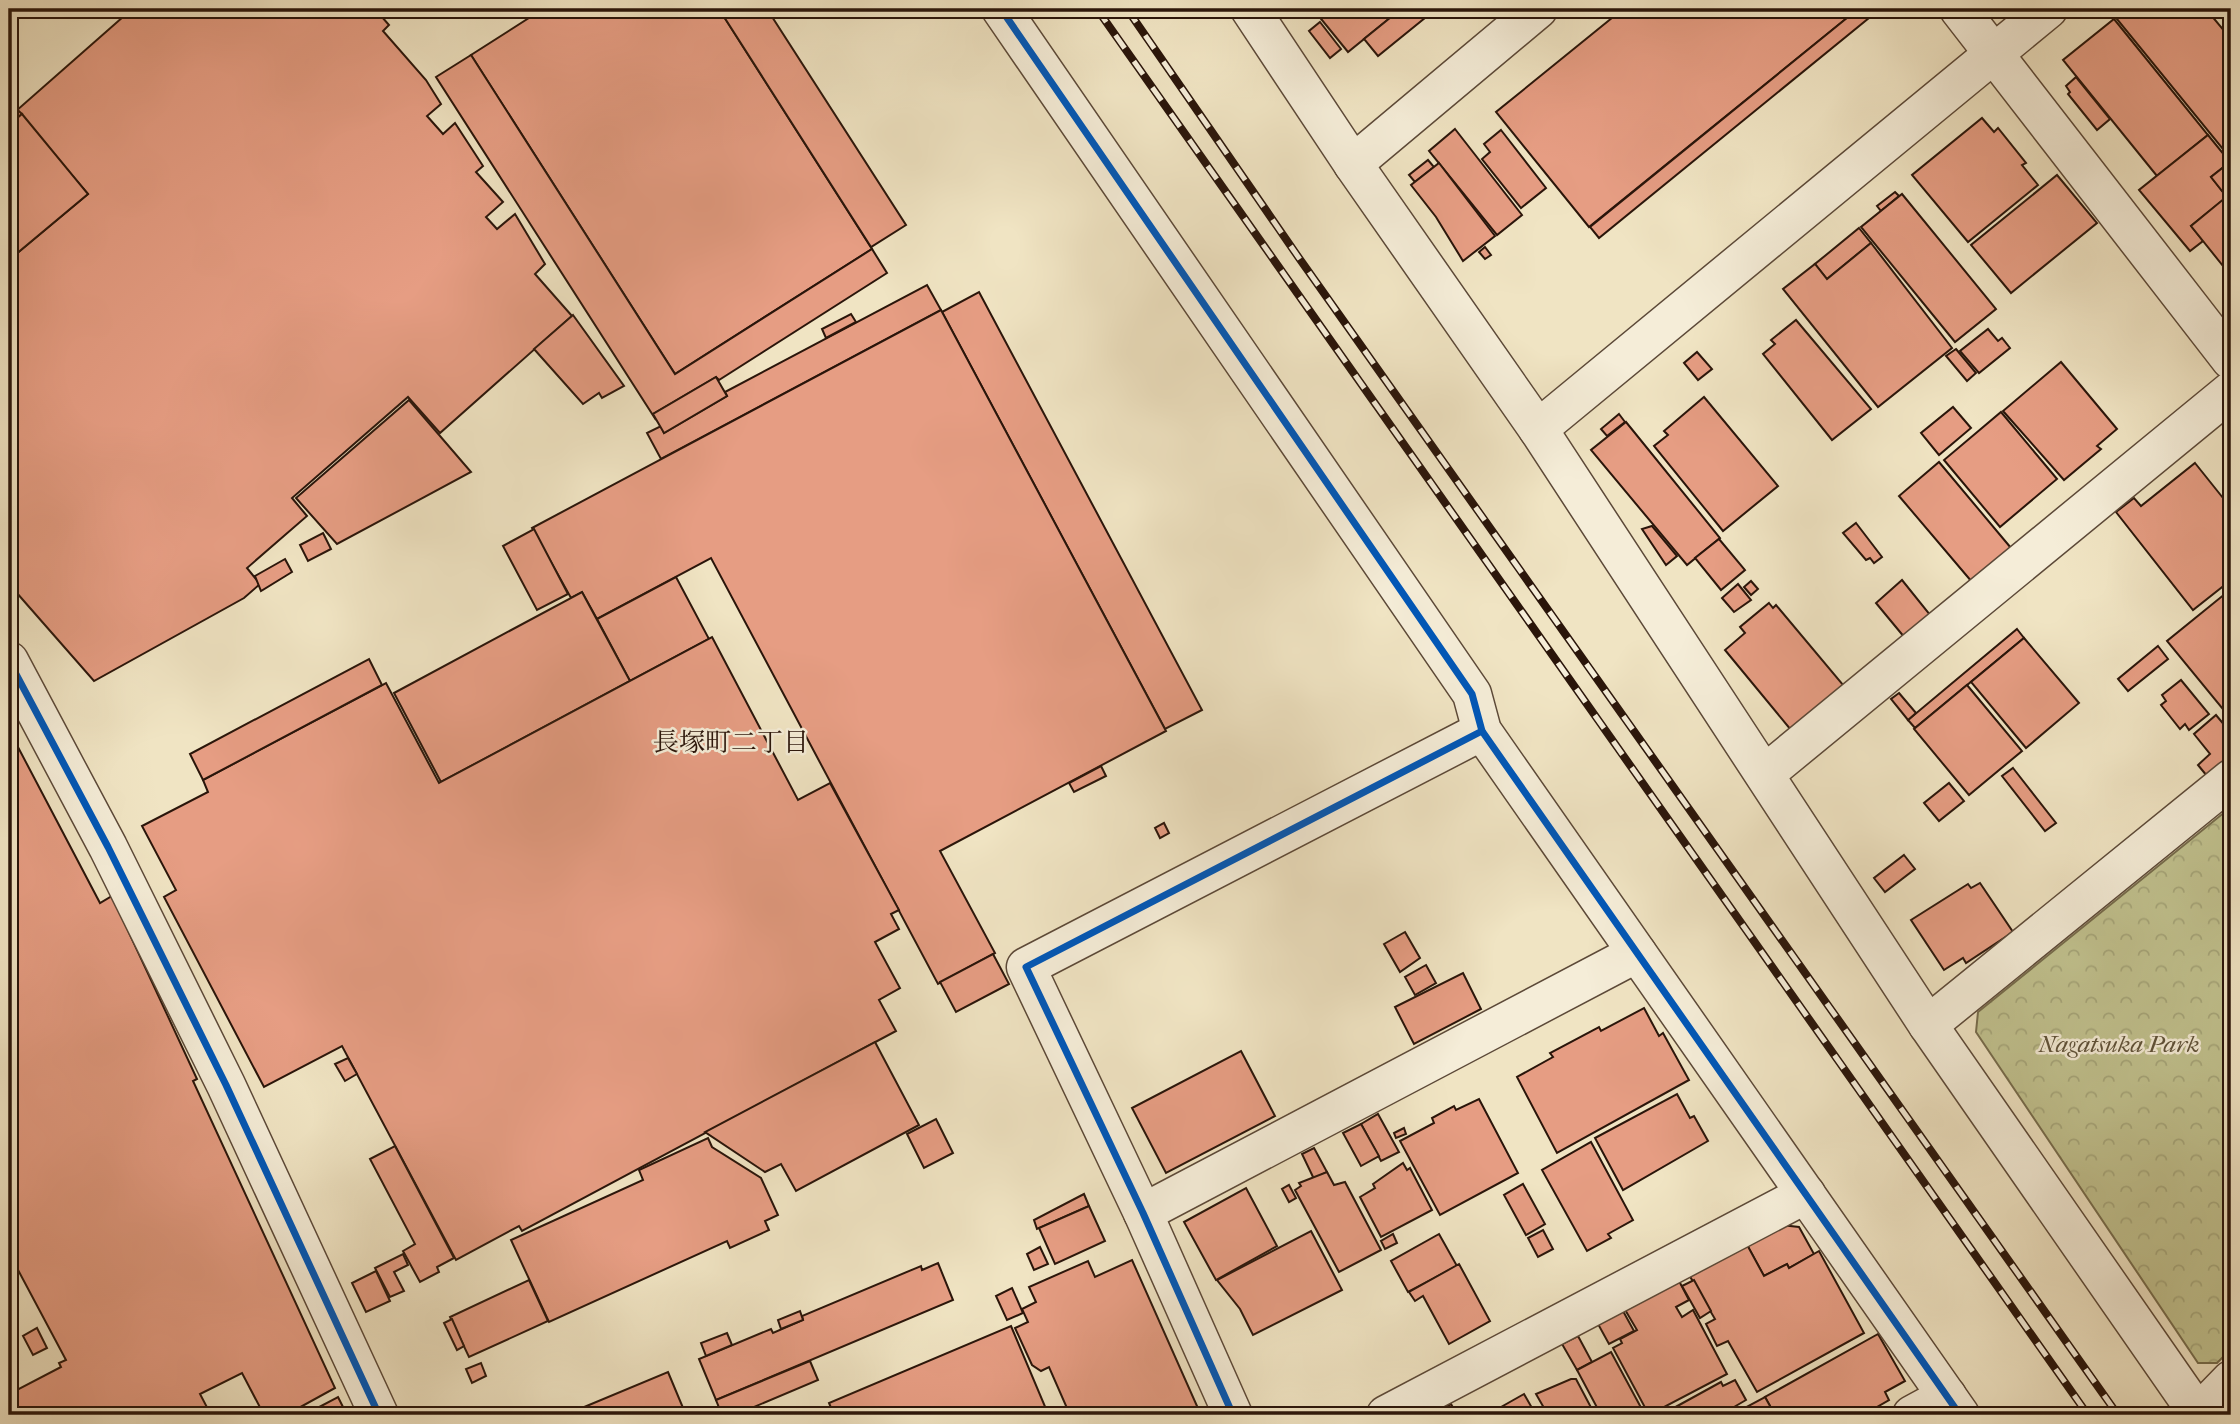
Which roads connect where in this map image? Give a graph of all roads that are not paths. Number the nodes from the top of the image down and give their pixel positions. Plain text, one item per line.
1 (1002, 9) edge
2 (1250, 9) edge
3 (1538, 9) edge
4 (1959, 9) edge
5 (2048, 9) edge
6 (1993, 52) junction
7 (1353, 164) junction
8 (2231, 360) edge
9 (2231, 391) edge
10 (1538, 429) junction
11 (9, 661) edge
12 (1482, 731) junction
13 (1766, 773) junction
14 (2231, 779) edge
15 (1637, 953) junction
16 (1928, 1025) junction
17 (1806, 1194) junction
18 (1143, 1213) junction
19 (2231, 1380) edge
20 (1954, 1406) edge
21 (379, 1415) edge
22 (1233, 1415) edge
23 (1386, 1415) edge
24 (1912, 1415) edge
25 (2198, 1415) edge

1 - 12 street
2 - 7 street
3 - 7 street
4 - 6 street
5 - 6 street
6 - 8 street
6 - 10 street
7 - 10 street
9 - 13 street
10 - 13 street
11 - 21 street
12 - 15 street
12 - 18 street
13 - 16 street
14 - 16 street
15 - 17 street
15 - 18 street
16 - 25 street
17 - 20 street
17 - 23 street
18 - 22 street
19 - 25 street
20 - 24 street

